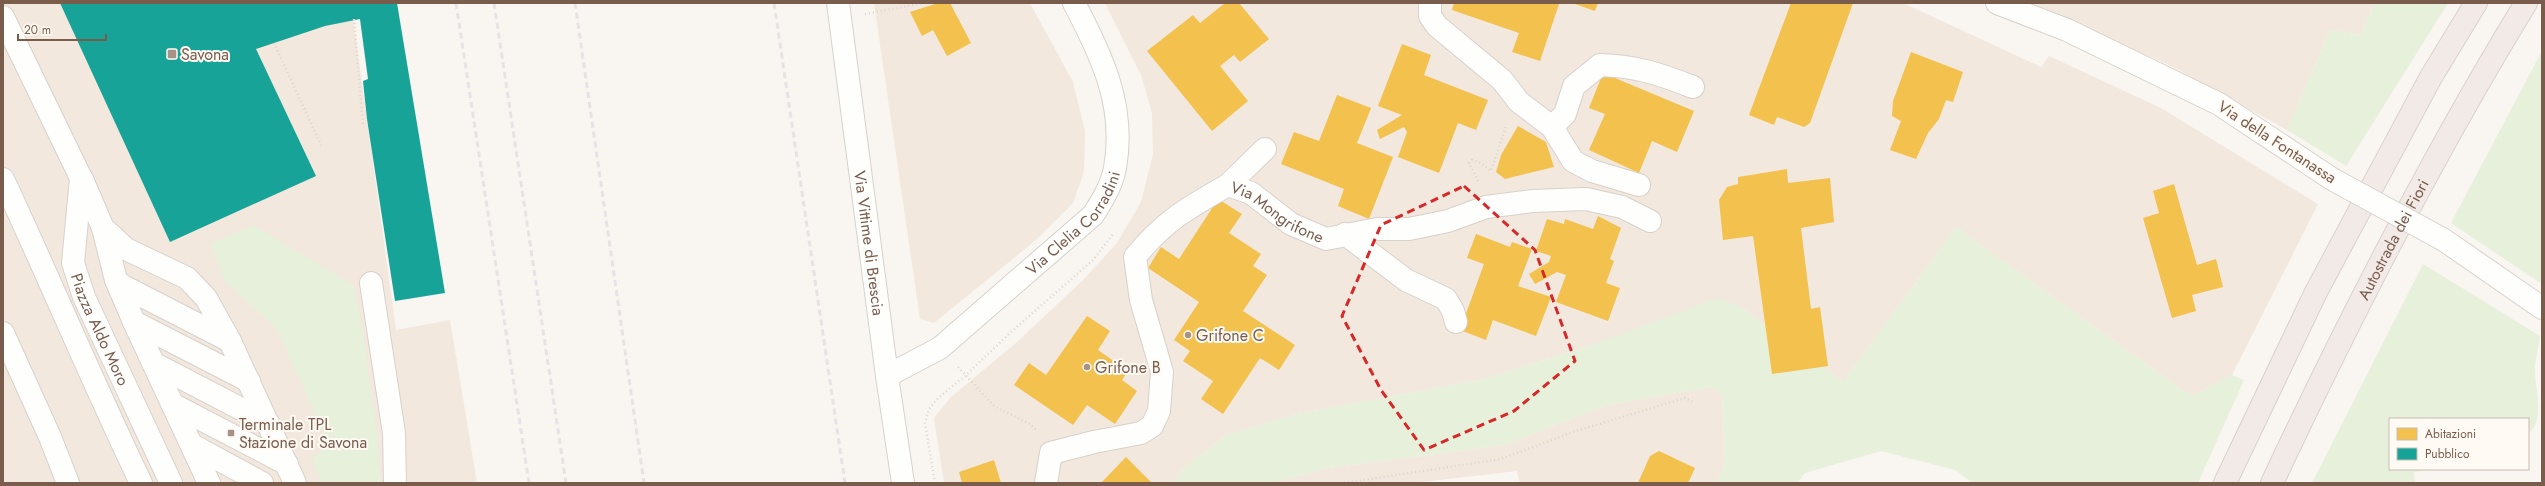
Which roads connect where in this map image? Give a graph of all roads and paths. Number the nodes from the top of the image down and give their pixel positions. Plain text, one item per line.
1 (924, 3) edge
2 (1074, 3) edge
3 (1430, 3) edge
4 (1997, 3) edge
5 (2476, 3) edge
6 (2526, 3) edge
7 (838, 11) edge
8 (3, 17) edge
9 (354, 19) dead end
10 (274, 43) dead end
11 (1694, 87) dead end
12 (1519, 102) junction
13 (363, 126) dead end
14 (1552, 127) junction
15 (322, 147) dead end
16 (1265, 149) dead end
17 (1473, 172) dead end
18 (81, 178) junction
19 (3, 179) edge
20 (1228, 185) junction
21 (1639, 185) dead end
22 (1650, 221) dead end
23 (103, 228) junction
24 (1345, 234) junction
25 (116, 280) junction
26 (371, 283) dead end
27 (2542, 308) edge
28 (134, 322) junction
29 (1456, 322) dead end
30 (3, 333) edge
31 (230, 341) junction
32 (940, 348) junction
33 (153, 363) junction
34 (887, 376) junction
35 (248, 381) junction
36 (1696, 403) dead end
37 (172, 404) junction
38 (268, 423) junction
39 (192, 445) junction
40 (1051, 453) junction
41 (291, 473) edge
42 (68, 483) edge
43 (141, 483) edge
44 (171, 483) edge
45 (209, 483) edge
46 (262, 483) edge
47 (395, 483) edge
48 (903, 483) edge
49 (1046, 483) edge
50 (1344, 483) edge
51 (2225, 483) edge
52 (2272, 483) edge

1 - 7 path
2 - 32 street, Via Clelia Corradini
3 - 12 street
4 - 27 street, Via della Fontanassa, bridge
5 - 51 highway
6 - 52 highway, Autostrada dei Fiori
7 - 34 street, Via Vittime di Brescia
8 - 18 street
9 - 13 path
10 - 15 path
11 - 14 street
12 - 14 street
12 - 17 path
14 - 21 street
16 - 20 street
18 - 23 street
18 - 44 street, Piazza Aldo Moro
19 - 43 street, Piazza Aldo Moro
20 - 24 street, Via Mongrifone
20 - 40 street, Via Mongrifone
22 - 24 street, Via Mongrifone
23 - 25 street
23 - 31 street
24 - 29 street
25 - 28 street
25 - 31 street
26 - 47 street
28 - 33 street
28 - 35 street
30 - 42 street
31 - 35 street
32 - 34 street, Via Clelia Corradini
32 - 40 path
33 - 37 street
33 - 38 street
34 - 48 street, Via Vittime di Brescia
35 - 38 street
36 - 50 path
37 - 39 street
37 - 41 street
38 - 41 street
39 - 45 street
39 - 46 street
40 - 49 street

